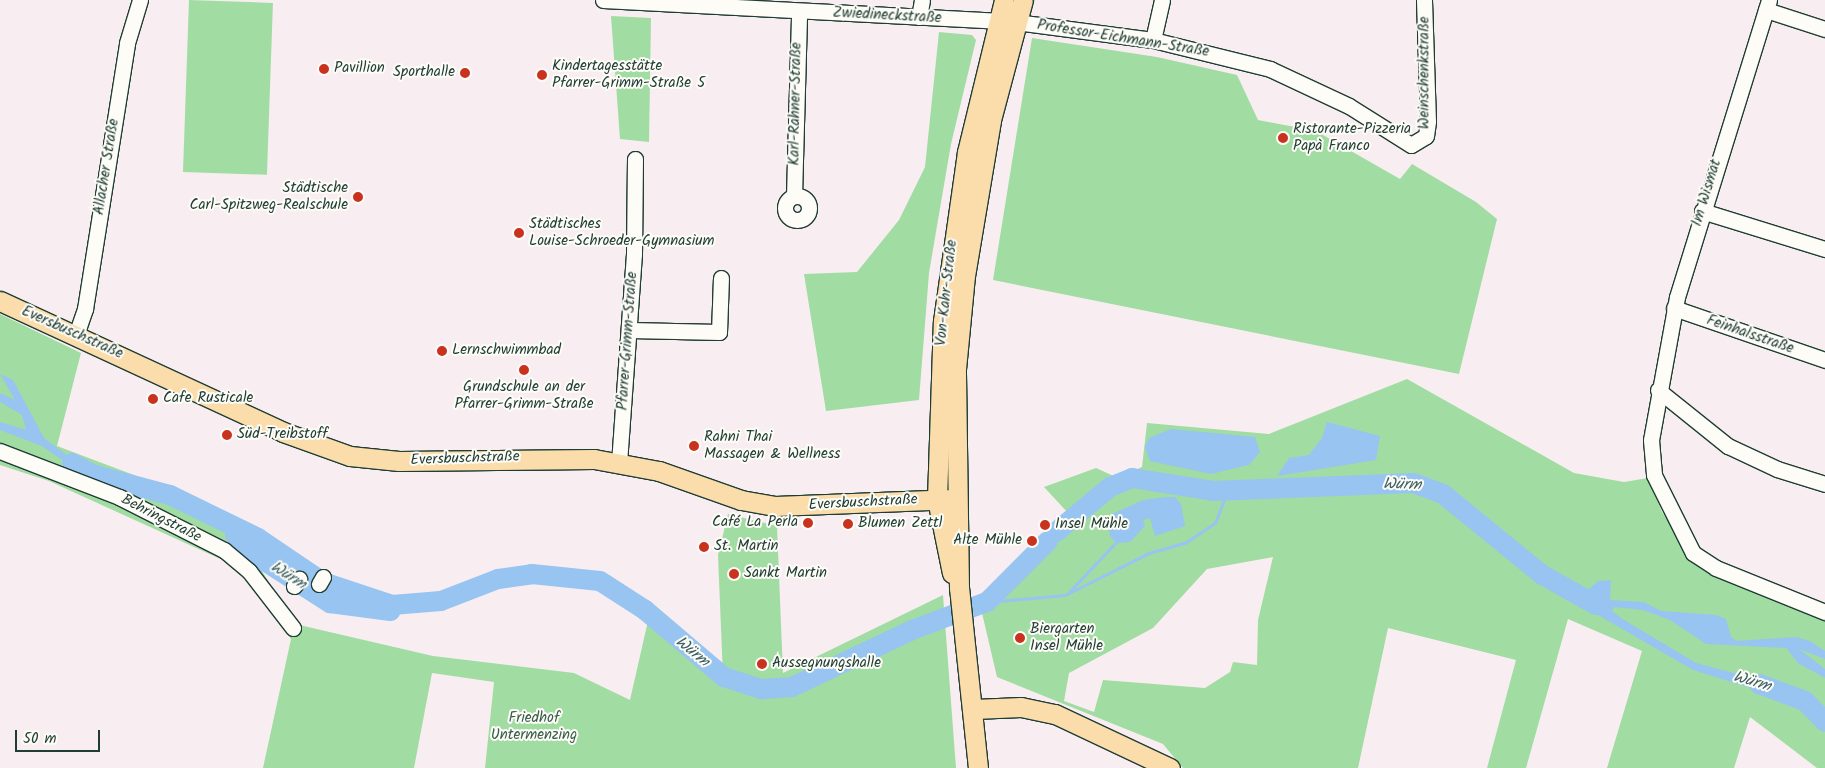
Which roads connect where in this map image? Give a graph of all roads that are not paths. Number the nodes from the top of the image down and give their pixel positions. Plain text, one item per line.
1 (140, 0) edge
2 (922, 0) edge
3 (1004, 0) edge
4 (1023, 0) edge
5 (1162, 0) edge
6 (1424, 0) edge
7 (606, 2) edge
8 (1768, 5) edge
9 (799, 12) junction
10 (919, 17) junction
11 (1007, 22) junction
12 (1825, 29) edge
13 (1153, 40) junction
14 (1419, 144) joint
15 (635, 159) dead end
16 (794, 196) dead end
17 (1702, 211) junction
18 (1824, 246) edge
19 (721, 278) dead end
20 (0, 301) edge
21 (1674, 308) junction
22 (630, 330) junction
23 (76, 335) junction
24 (1825, 360) edge
25 (1658, 390) junction
26 (0, 451) edge
27 (619, 462) junction
28 (1825, 484) edge
29 (937, 499) junction
30 (956, 499) junction
31 (959, 588) junction
32 (1825, 612) edge
33 (292, 628) dead end
34 (974, 709) junction
35 (978, 768) edge
36 (1170, 768) edge

1 - 23 street, Allacher Straße
2 - 10 street
3 - 11 main road, Von-Kahr-Straße
4 - 11 main road, Von-Kahr-Straße
5 - 13 street
6 - 14 street, Weinschenkstraße
7 - 9 street, Zwiedineckstraße
8 - 12 street
8 - 17 street, Im Wismat
9 - 10 street, Zwiedineckstraße
9 - 16 street, Karl-Rahner-Straße
10 - 11 street, Zwiedineckstraße
11 - 13 street, Professor-Eichmann-Straße
11 - 29 main road, Von-Kahr-Straße
11 - 30 main road, Von-Kahr-Straße
13 - 14 street, Professor-Eichmann-Straße
15 - 22 street, Pfarrer-Grimm-Straße
17 - 18 street
17 - 21 street, Im Wismat
19 - 22 street
20 - 23 main road, Eversbuschstraße
21 - 24 street, Feinhalsstraße
21 - 25 street, Im Wismat
22 - 27 street, Pfarrer-Grimm-Straße
23 - 27 main road, Eversbuschstraße
25 - 28 street
25 - 32 street, Im Wismat
26 - 33 street, Behringstraße
27 - 29 main road, Eversbuschstraße
29 - 30 main road, Eversbuschstraße
29 - 31 main road, Von-Kahr-Straße
30 - 31 main road, Von-Kahr-Straße
31 - 34 main road, Von-Kahr-Straße
34 - 35 main road, Von-Kahr-Straße
34 - 36 main road

